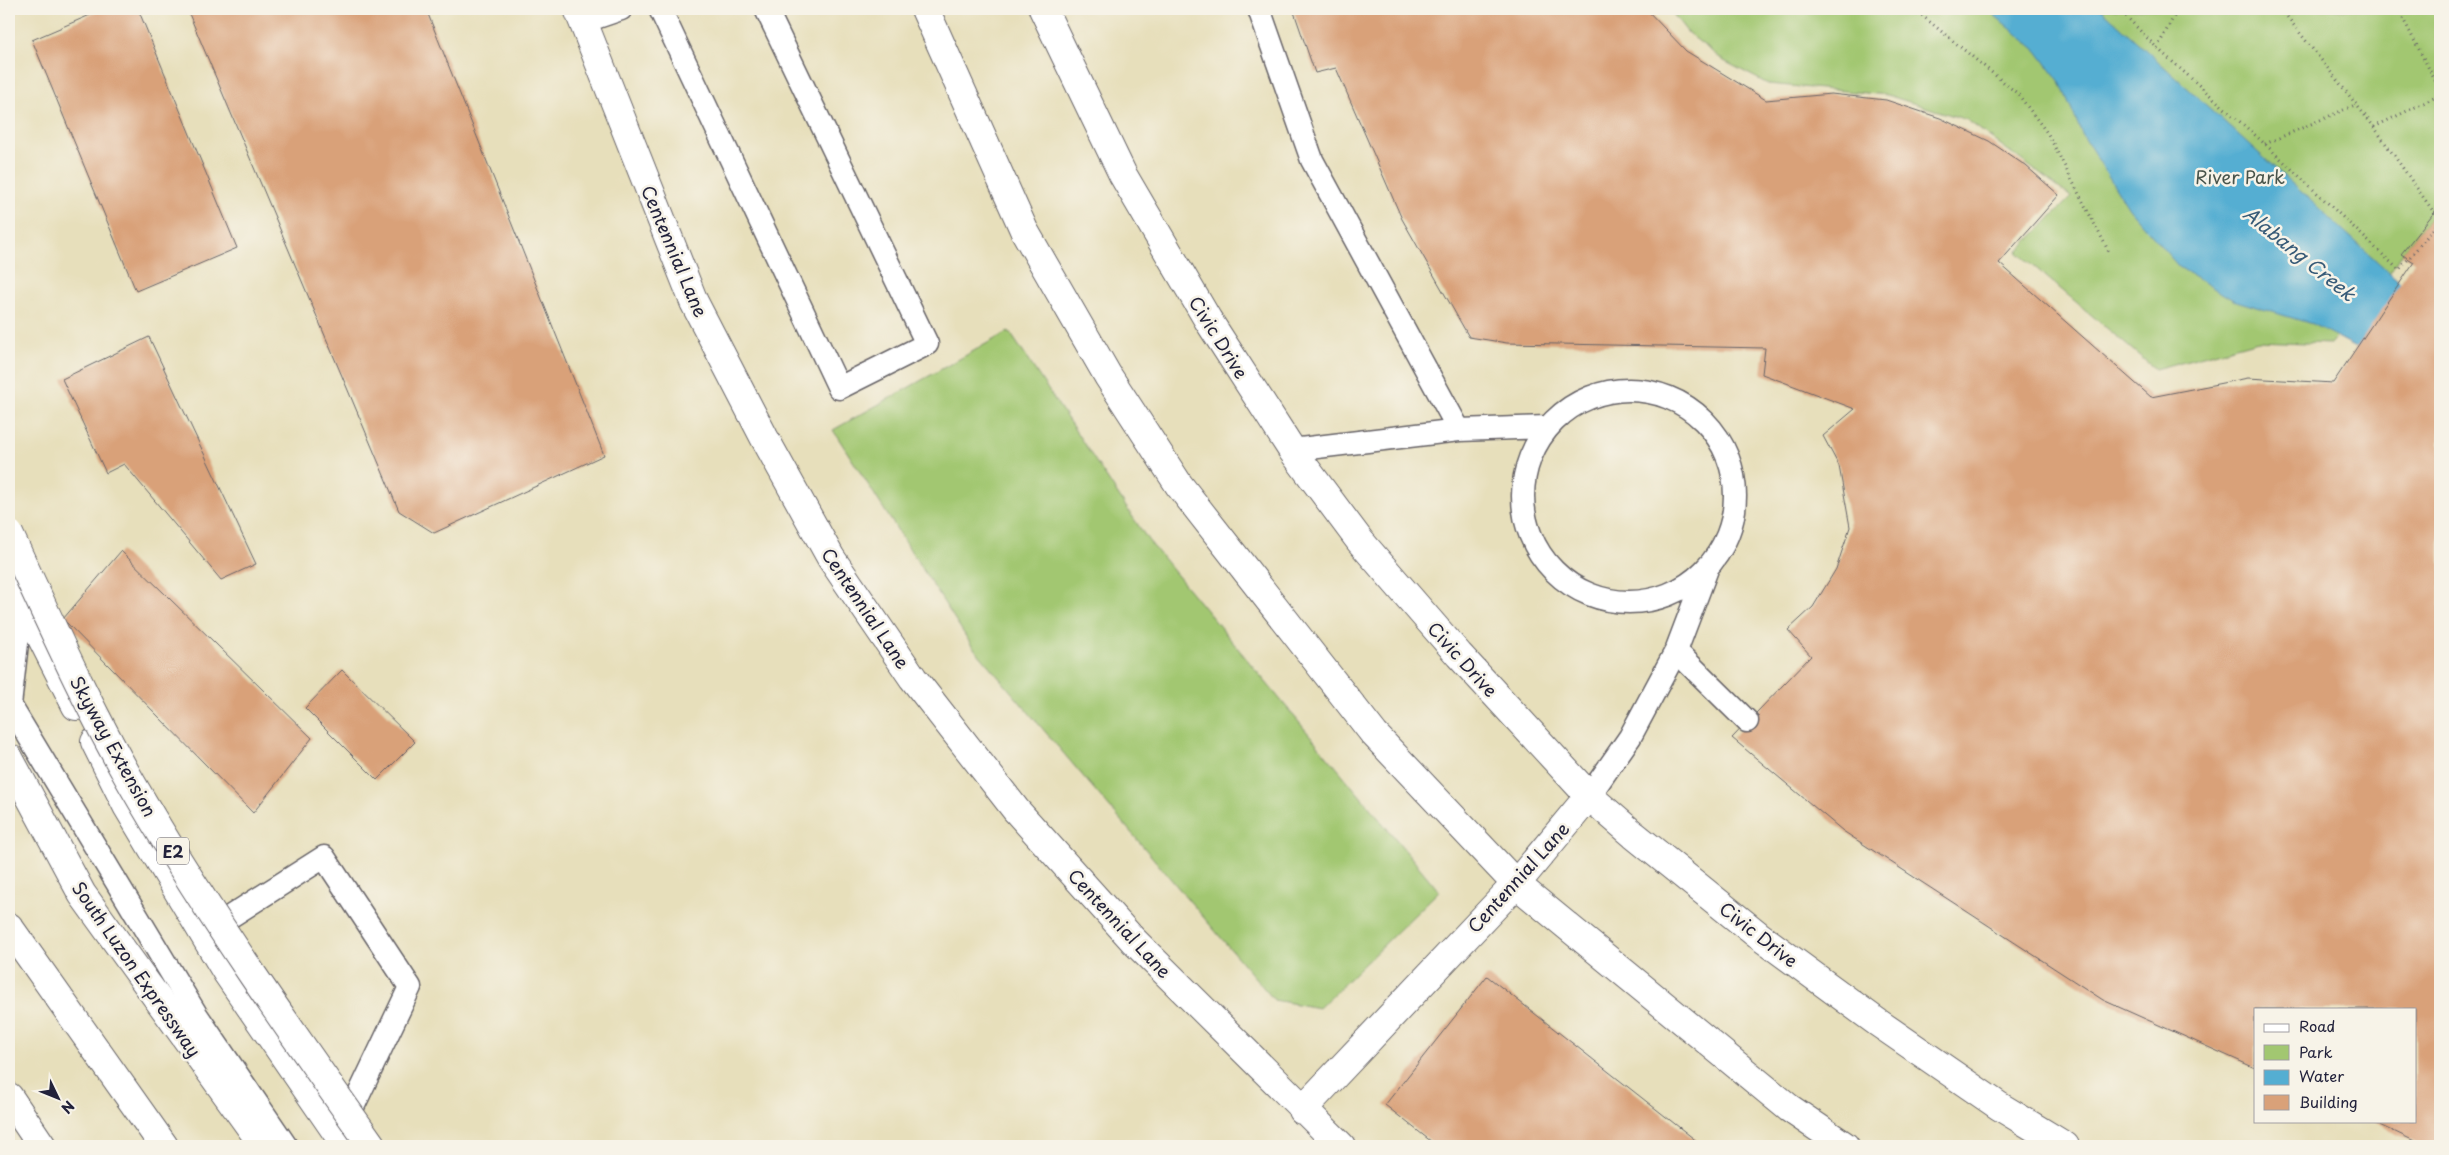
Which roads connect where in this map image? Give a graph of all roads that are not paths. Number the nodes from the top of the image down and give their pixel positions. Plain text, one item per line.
1 (621, 9) edge
2 (660, 9) edge
3 (766, 9) edge
4 (925, 9) edge
5 (1043, 9) edge
6 (1259, 9) edge
7 (580, 15) edge
8 (1547, 427) junction
9 (1459, 430) junction
10 (1292, 450) junction
11 (9, 534) edge
12 (9, 566) edge
13 (1707, 569) junction
14 (15, 600) edge
15 (1676, 651) junction
16 (1747, 721) dead end
17 (9, 758) edge
18 (1589, 796) junction
19 (1516, 884) junction
20 (9, 927) edge
21 (204, 934) junction
22 (9, 1097) edge
23 (1302, 1110) junction
24 (342, 1141) edge
25 (42, 1146) edge
26 (164, 1146) edge
27 (264, 1146) edge
28 (286, 1146) edge
29 (372, 1146) edge
30 (1341, 1146) edge
31 (1845, 1146) edge
32 (2065, 1146) edge

1 - 7 lane
2 - 3 lane
4 - 19 main road
5 - 10 main road, Civic Drive
6 - 9 lane
7 - 23 main road, Centennial Lane
8 - 9 lane
8 - 13 lane
8 - 13 lane
9 - 10 lane
10 - 18 main road, Civic Drive
11 - 29 main road, Skyway Extension / E2, bridge
12 - 14 main road
13 - 15 lane
14 - 21 main road
14 - 28 lane
15 - 16 lane
15 - 18 lane
17 - 27 main road, South Luzon Expressway
18 - 19 main road, Centennial Lane
18 - 32 main road, Civic Drive
19 - 23 main road, Centennial Lane
19 - 31 main road
20 - 26 main road
21 - 24 main road
21 - 24 lane
22 - 25 main road
23 - 30 main road, Centennial Lane

